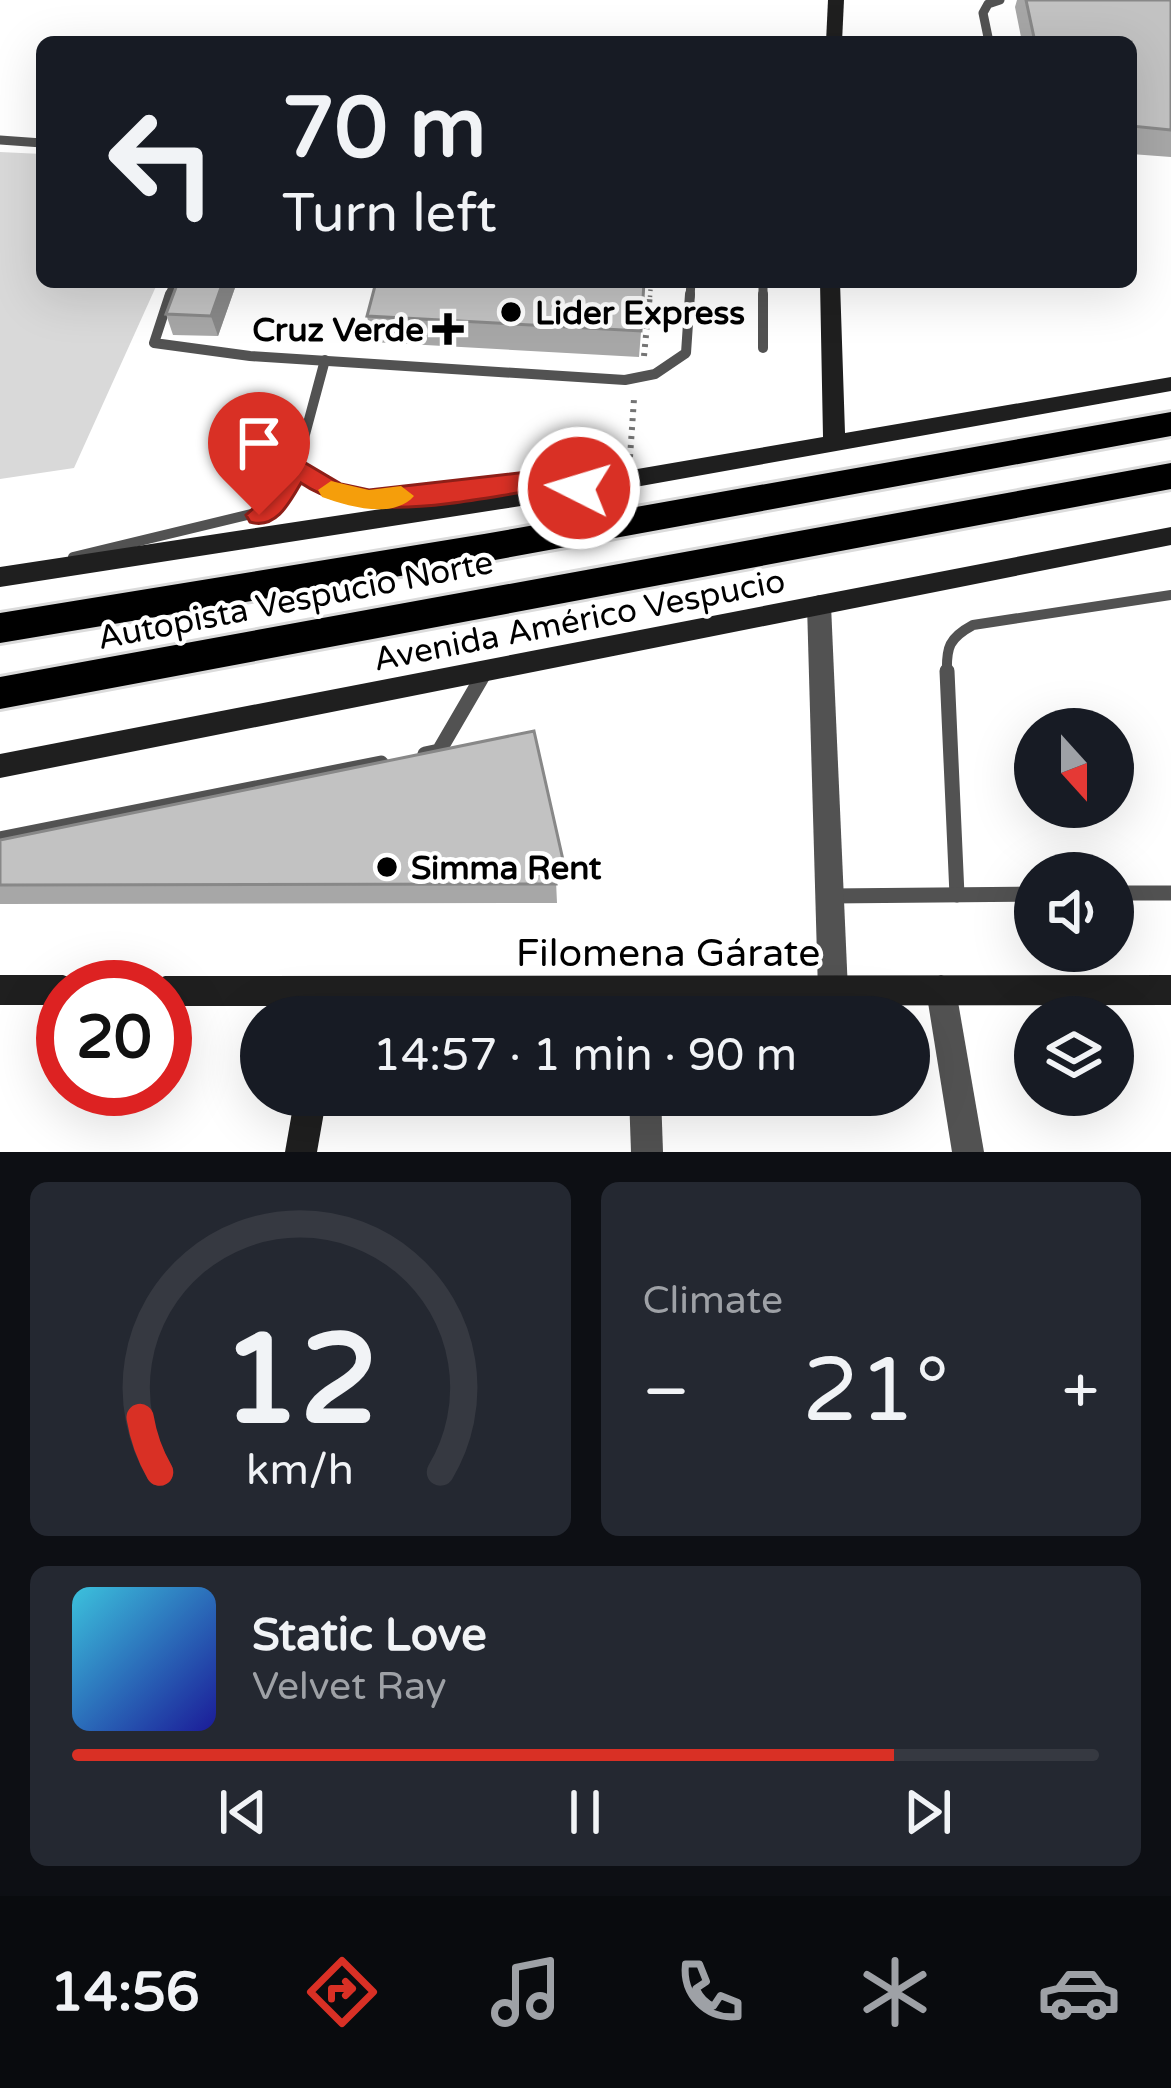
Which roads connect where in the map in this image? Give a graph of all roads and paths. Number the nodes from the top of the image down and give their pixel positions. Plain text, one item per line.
1 (836, 0) edge
2 (1000, 0) edge
3 (834, 36) edge
4 (987, 36) edge
5 (0, 140) edge
6 (36, 142) edge
7 (173, 288) edge
8 (650, 288) edge
9 (691, 288) edge
10 (763, 288) edge
11 (830, 288) edge
12 (763, 348) dead end
13 (325, 360) junction
14 (644, 363) edge
15 (635, 380) junction
16 (1171, 384) edge
17 (1171, 424) edge
18 (835, 444) junction
19 (297, 467) junction
20 (1171, 476) edge
21 (628, 479) junction
22 (579, 488) junction
23 (1171, 536) edge
24 (11, 575) edge
25 (1171, 595) edge
26 (819, 605) junction
27 (0, 628) edge
28 (486, 671) junction
29 (0, 694) edge
30 (416, 756) edge
31 (392, 760) edge
32 (0, 766) edge
33 (0, 839) edge
34 (1134, 893) edge
35 (1171, 893) edge
36 (1014, 894) edge
37 (957, 895) junction
38 (828, 896) junction
39 (0, 989) edge
40 (36, 990) edge
41 (941, 990) junction
42 (1171, 990) edge
43 (833, 991) junction
44 (192, 993) edge
45 (760, 996) edge
46 (240, 997) edge
47 (307, 1116) edge
48 (646, 1116) edge
49 (302, 1152) edge
50 (647, 1152) edge
51 (968, 1152) edge

1 - 3 main road
2 - 4 lane
5 - 6 lane
7 - 13 lane
8 - 14 path
9 - 15 lane
10 - 12 lane
11 - 18 main road
13 - 15 lane
13 - 19 lane
15 - 21 path
16 - 18 main road
17 - 27 highway, Autopista Vespucio Norte
18 - 21 main road
19 - 22 lane
19 - 24 lane
20 - 29 highway, Autopista Vespucio Norte
21 - 22 main road
22 - 24 main road
23 - 26 main road, Avenida Américo Vespucio
25 - 37 lane
26 - 28 main road, Avenida Américo Vespucio
26 - 38 street
28 - 30 lane
28 - 32 main road, Avenida Américo Vespucio
31 - 33 lane
34 - 35 lane
36 - 37 lane
37 - 38 lane
38 - 43 street
39 - 40 main road
41 - 42 main road, Filomena Gárate
41 - 43 main road, Filomena Gárate
41 - 51 street
43 - 45 main road, Filomena Gárate
44 - 46 main road, Filomena Gárate
47 - 49 main road
48 - 50 street

